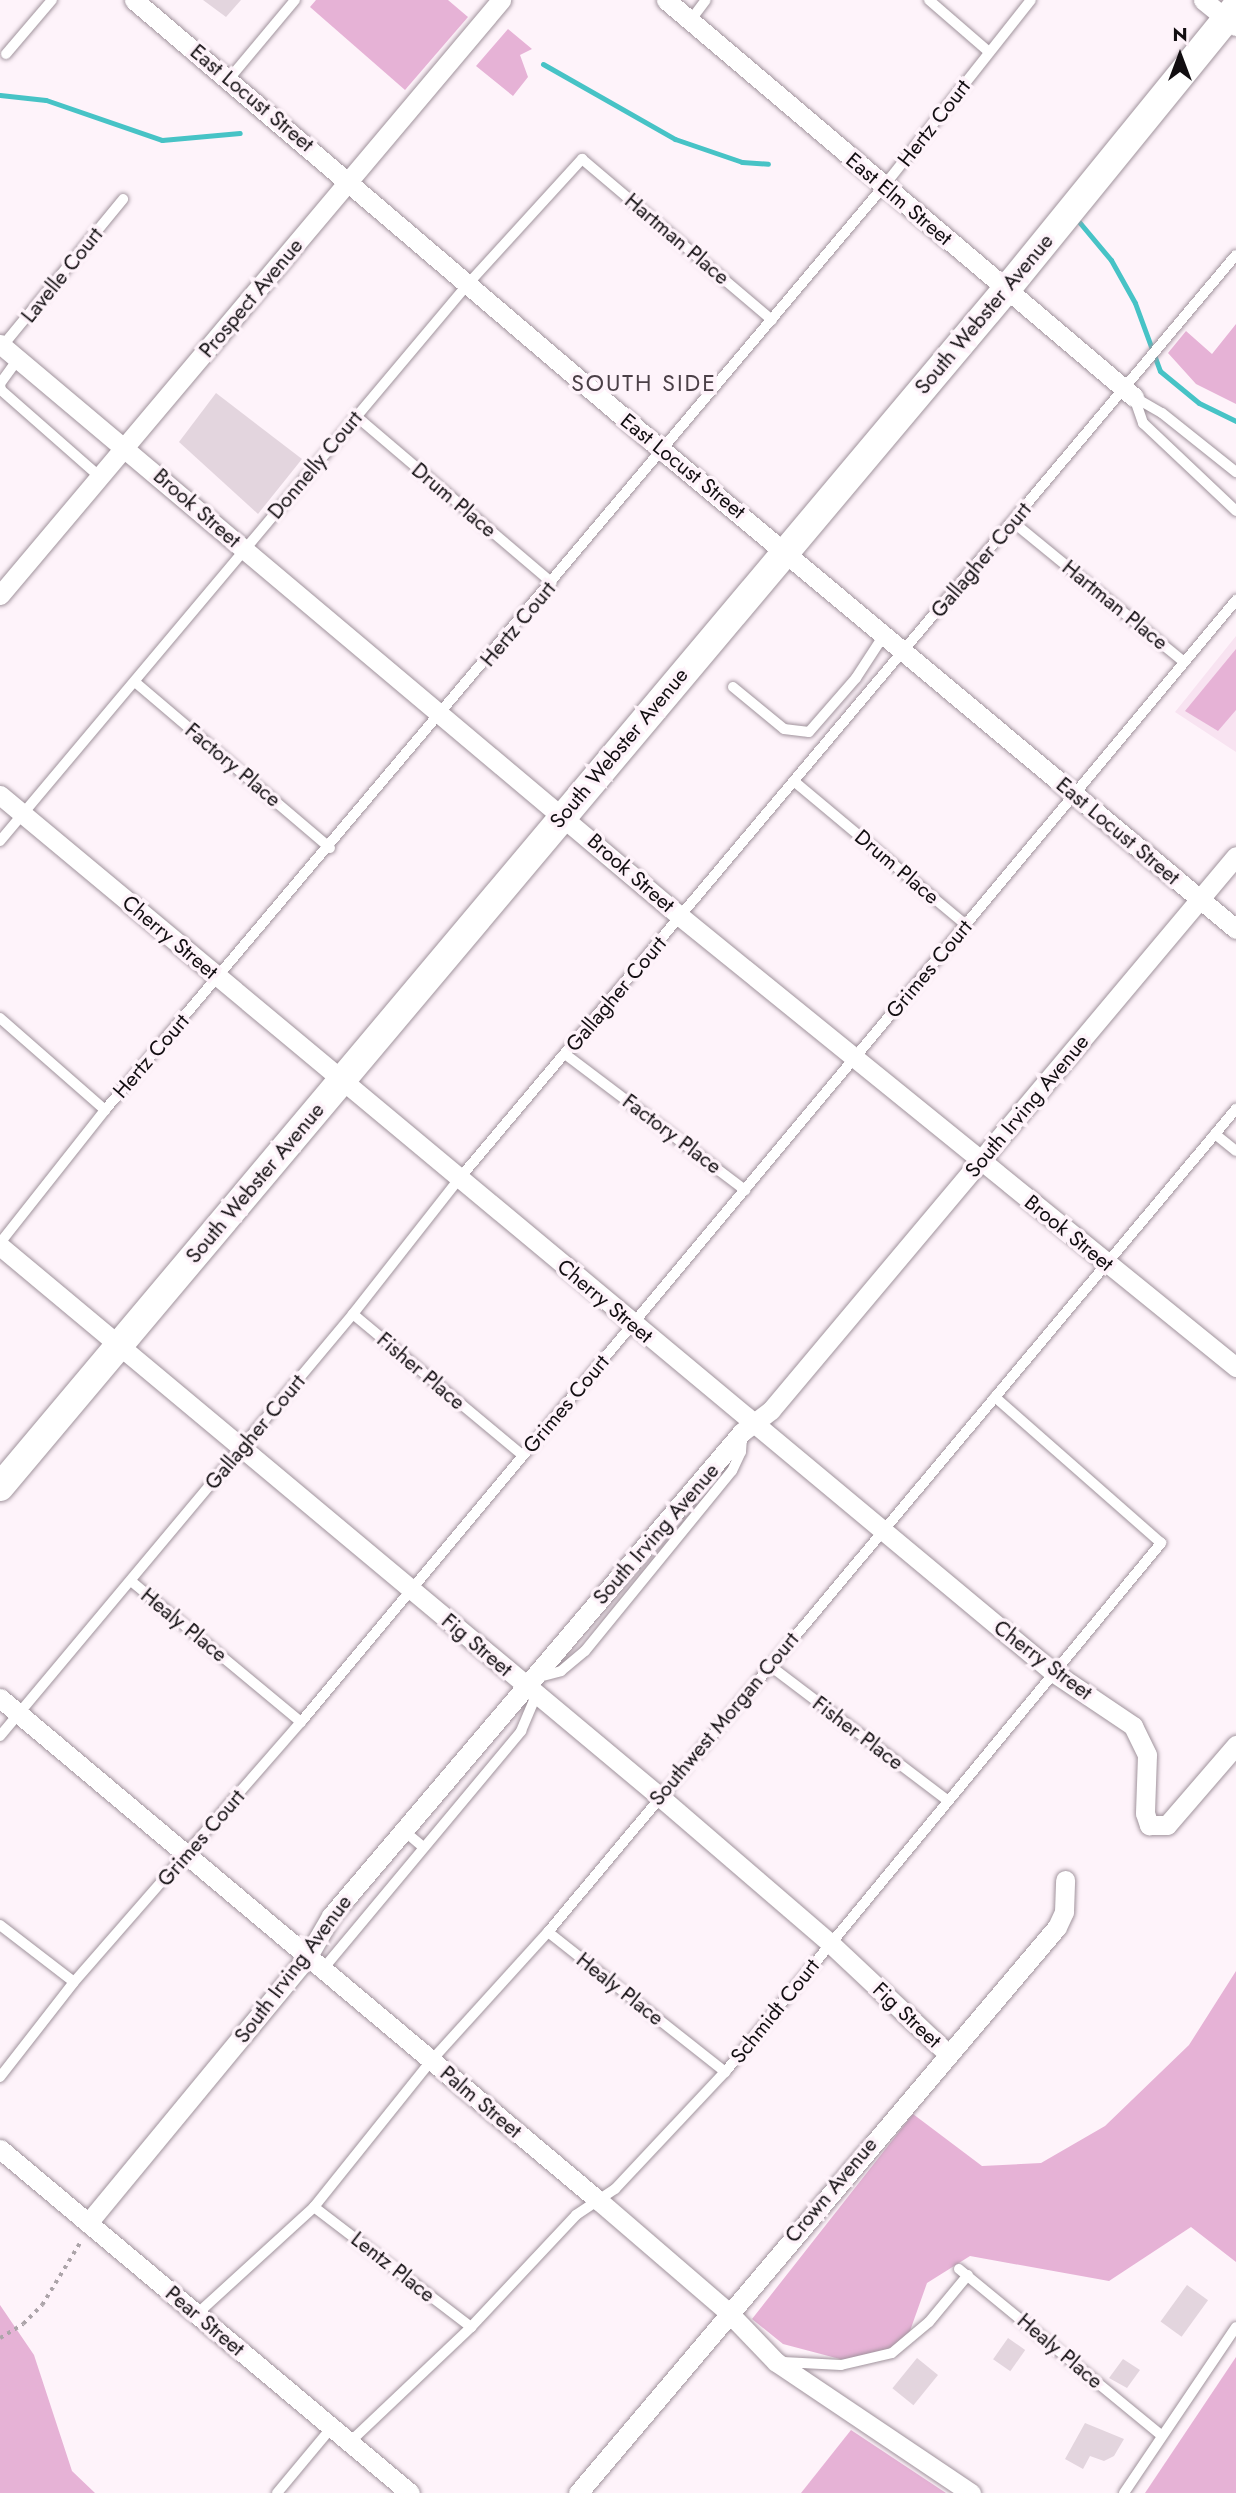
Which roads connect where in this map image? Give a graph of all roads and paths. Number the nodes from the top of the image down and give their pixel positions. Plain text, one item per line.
1 (52, 0) edge
2 (134, 0) edge
3 (295, 0) edge
4 (501, 0) edge
5 (666, 0) edge
6 (706, 0) edge
7 (929, 0) edge
8 (1031, 0) edge
9 (1203, 0) edge
10 (1233, 18) edge
11 (690, 21) junction
12 (989, 52) junction
13 (6, 54) dead end
14 (229, 79) junction
15 (582, 159) joint
16 (350, 180) junction
17 (884, 186) junction
18 (123, 199) dead end
19 (1236, 255) edge
20 (467, 285) junction
21 (1006, 290) junction
22 (772, 320) junction
23 (5, 350) edge
24 (1131, 386) junction
25 (356, 416) junction
26 (126, 447) junction
27 (663, 451) junction
28 (1236, 472) edge
29 (100, 477) junction
30 (1236, 511) edge
31 (1013, 522) junction
32 (245, 550) junction
33 (786, 550) junction
34 (552, 583) junction
35 (0, 596) edge
36 (1236, 600) edge
37 (884, 635) junction
38 (905, 653) junction
39 (1184, 662) junction
40 (135, 682) junction
41 (733, 687) dead end
42 (441, 716) junction
43 (795, 782) junction
44 (1075, 795) junction
45 (0, 796) edge
46 (22, 815) junction
47 (563, 816) junction
48 (0, 841) edge
49 (330, 848) junction
50 (1236, 856) edge
51 (1199, 898) junction
52 (681, 917) junction
53 (966, 925) junction
54 (1236, 929) edge
55 (219, 978) junction
56 (0, 1018) edge
57 (565, 1054) junction
58 (853, 1059) junction
59 (340, 1082) junction
60 (1236, 1109) edge
61 (105, 1110) junction
62 (1215, 1134) junction
63 (1236, 1151) edge
64 (981, 1162) junction
65 (459, 1178) junction
66 (745, 1189) junction
67 (0, 1245) edge
68 (1106, 1264) junction
69 (353, 1314) junction
70 (633, 1325) junction
71 (119, 1344) junction
72 (1236, 1367) edge
73 (995, 1397) junction
74 (747, 1428) junction
75 (243, 1447) junction
76 (522, 1455) junction
77 (0, 1487) edge
78 (883, 1533) junction
79 (131, 1581) junction
80 (412, 1590) junction
81 (769, 1665) junction
82 (1053, 1672) junction
83 (531, 1686) junction
84 (0, 1698) edge
85 (19, 1714) junction
86 (302, 1722) junction
87 (0, 1736) edge
88 (1236, 1745) edge
89 (659, 1796) junction
90 (947, 1800) junction
91 (403, 1830) junction
92 (422, 1846) junction
93 (186, 1855) junction
94 (1065, 1881) dead end
95 (0, 1925) edge
96 (548, 1932) junction
97 (830, 1943) junction
98 (315, 1963) junction
99 (74, 1982) junction
100 (946, 2052) junction
101 (431, 2060) junction
102 (725, 2072) junction
103 (0, 2077) edge
104 (0, 2149) edge
105 (599, 2201) junction
106 (314, 2207) junction
107 (88, 2223) junction
108 (729, 2313) junction
109 (197, 2314) junction
110 (471, 2327) junction
111 (1236, 2327) edge
112 (0, 2338) edge
113 (776, 2362) junction
114 (332, 2427) junction
115 (1160, 2434) junction
116 (350, 2442) junction
117 (277, 2493) edge
118 (410, 2493) edge
119 (578, 2493) edge
120 (971, 2493) edge
121 (1124, 2493) edge

1 - 13 lane
2 - 14 street, East Locust Street
3 - 14 lane
4 - 16 street, Prospect Avenue
5 - 11 street, East Elm Street
6 - 11 lane
7 - 12 lane
8 - 12 lane, Hertz Court
9 - 10 street
10 - 21 street, South Webster Avenue
11 - 17 street, East Elm Street
12 - 17 lane, Hertz Court
14 - 16 street, East Locust Street
15 - 20 lane, Donnelly Court
15 - 22 lane, Hartman Place
16 - 20 street, East Locust Street
16 - 26 street, Prospect Avenue
17 - 21 street, East Elm Street
17 - 22 lane, Hertz Court
18 - 23 lane, Lavelle Court
19 - 24 lane, Gallagher Court
20 - 25 lane, Donnelly Court
20 - 27 street, East Locust Street
21 - 24 street, East Elm Street
21 - 33 street, South Webster Avenue
22 - 27 lane, Hertz Court
23 - 26 street, Brook Street
23 - 29 lane, Lavelle Court
24 - 28 lane
24 - 30 lane
24 - 31 lane, Gallagher Court
25 - 32 lane, Donnelly Court
25 - 34 lane, Drum Place
26 - 29 street, Prospect Avenue
26 - 32 street, Brook Street
27 - 33 street, East Locust Street
27 - 34 lane, Hertz Court
29 - 35 street, Prospect Avenue
31 - 38 lane, Gallagher Court
31 - 39 lane, Hartman Place
32 - 40 lane, Donnelly Court
32 - 42 street, Brook Street
33 - 37 street, East Locust Street
33 - 47 street, South Webster Avenue
34 - 42 lane, Hertz Court
36 - 39 lane, Grimes Court
37 - 38 street, East Locust Street
37 - 41 lane
38 - 43 lane, Gallagher Court
38 - 44 street, East Locust Street
39 - 44 lane, Grimes Court
40 - 46 lane, Donnelly Court
40 - 49 lane, Factory Place
42 - 47 street, Brook Street
42 - 49 lane, Hertz Court
43 - 52 lane, Gallagher Court
43 - 53 lane, Drum Place
44 - 51 street, East Locust Street
44 - 53 lane, Grimes Court
45 - 46 street, Cherry Street
46 - 48 lane, Donnelly Court
46 - 55 street, Cherry Street
47 - 52 street, Brook Street
47 - 59 street, South Webster Avenue
49 - 55 lane, Hertz Court
50 - 51 street, South Irving Avenue
51 - 54 street, East Locust Street
51 - 64 street, South Irving Avenue
52 - 57 lane, Gallagher Court
52 - 58 street, Brook Street
53 - 58 lane, Grimes Court
55 - 59 street, Cherry Street
55 - 61 lane, Hertz Court
56 - 61 lane
57 - 65 lane, Gallagher Court
57 - 66 lane, Factory Place
58 - 64 street, Brook Street
58 - 66 lane, Grimes Court
59 - 65 street, Cherry Street
59 - 71 street, South Webster Avenue
60 - 62 lane, Southwest Morgan Court
61 - 67 lane, Hertz Court
62 - 63 lane
62 - 68 lane, Southwest Morgan Court
64 - 68 street, Brook Street
64 - 74 street, South Irving Avenue
65 - 69 lane, Gallagher Court
65 - 70 street, Cherry Street
66 - 70 lane, Grimes Court
67 - 71 street, Fig Street
68 - 72 street, Brook Street
68 - 73 lane, Southwest Morgan Court
69 - 75 lane, Gallagher Court
69 - 76 lane, Fisher Place
70 - 74 street, Cherry Street
70 - 76 lane, Grimes Court
71 - 75 street, Fig Street
71 - 77 street, South Webster Avenue
73 - 78 lane, Southwest Morgan Court
73 - 82 lane, Schmidt Court
74 - 78 street, Cherry Street
74 - 83 street, South Irving Avenue
75 - 79 lane, Gallagher Court
75 - 80 street, Fig Street
76 - 80 lane, Grimes Court
78 - 81 lane, Southwest Morgan Court
78 - 82 street, Cherry Street
79 - 85 lane, Gallagher Court
79 - 86 lane, Healy Place
80 - 83 street, Fig Street
80 - 86 lane, Grimes Court
81 - 89 lane, Southwest Morgan Court
81 - 90 lane, Fisher Place
82 - 88 street, Cherry Street
82 - 90 lane, Schmidt Court
83 - 89 street, Fig Street
83 - 91 street, South Irving Avenue
83 - 92 lane
84 - 85 street, Palm Street
85 - 87 lane, Gallagher Court
85 - 93 street, Palm Street
86 - 93 lane, Grimes Court
89 - 96 lane, Southwest Morgan Court
89 - 97 street, Fig Street
90 - 97 lane, Schmidt Court
91 - 92 lane
91 - 98 street, South Irving Avenue
92 - 98 lane
93 - 98 street, Palm Street
93 - 99 lane, Grimes Court
94 - 100 street, Crown Avenue
95 - 99 lane
96 - 101 lane, Southwest Morgan Court
96 - 102 lane, Healy Place
97 - 100 street, Fig Street
97 - 102 lane, Schmidt Court
98 - 101 street, Palm Street
98 - 107 street, South Irving Avenue
99 - 103 lane, Grimes Court
100 - 108 street, Crown Avenue
101 - 105 street, Palm Street
101 - 106 lane, Southwest Morgan Court
102 - 105 lane, Schmidt Court
104 - 107 street, Pear Street
105 - 108 street, Palm Street
105 - 110 lane, Schmidt Court
106 - 109 lane, Southwest Morgan Court
106 - 110 lane, Lentz Place
107 - 109 street, Pear Street
107 - 112 path
108 - 113 street, Palm Street
108 - 119 street, Crown Avenue
109 - 114 street, Pear Street
110 - 116 lane, Schmidt Court
111 - 115 lane
113 - 115 lane, Healy Place
113 - 120 street, Palm Street
114 - 116 street, Pear Street
114 - 117 lane
115 - 121 lane
116 - 118 street, Pear Street

